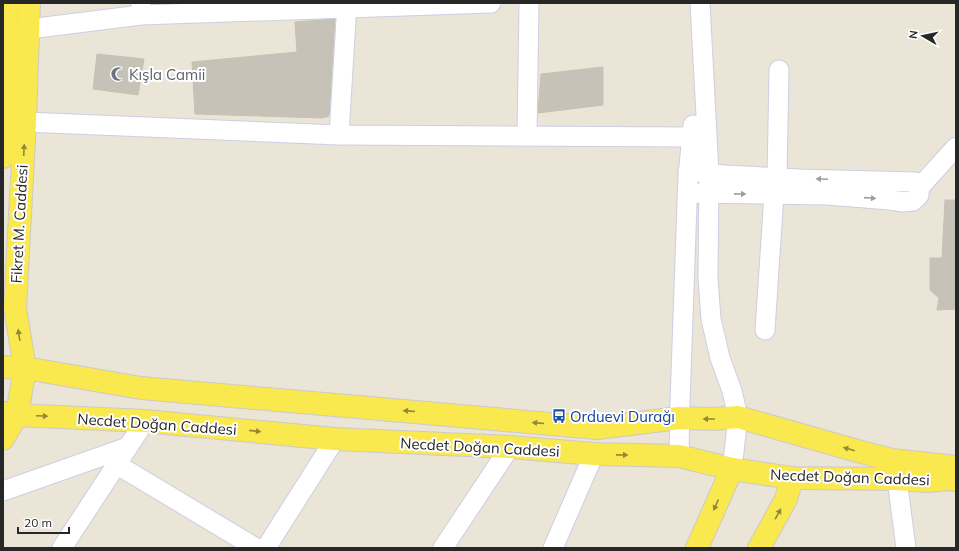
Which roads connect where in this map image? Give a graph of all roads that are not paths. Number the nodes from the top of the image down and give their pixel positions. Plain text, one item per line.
1 (7, 3) edge
2 (29, 3) edge
3 (491, 3) edge
4 (529, 3) edge
5 (700, 3) edge
6 (346, 6) edge
7 (141, 9) edge
8 (28, 29) junction
9 (703, 56) junction
10 (779, 70) dead end
11 (25, 122) junction
12 (4, 130) edge
13 (339, 135) junction
14 (527, 136) junction
15 (692, 137) junction
16 (956, 147) edge
17 (3, 157) edge
18 (688, 171) junction
19 (709, 173) junction
20 (776, 186) junction
21 (687, 193) junction
22 (709, 193) junction
23 (765, 330) dead end
24 (3, 367) edge
25 (25, 368) junction
26 (10, 414) edge
27 (738, 417) junction
28 (679, 418) junction
29 (145, 421) junction
30 (3, 439) edge
31 (335, 439) junction
32 (128, 447) junction
33 (510, 447) junction
34 (594, 454) junction
35 (872, 455) junction
36 (956, 455) edge
37 (679, 456) junction
38 (116, 464) junction
39 (956, 468) edge
40 (732, 469) junction
41 (792, 478) junction
42 (897, 479) junction
43 (956, 480) edge
44 (927, 481) junction
45 (956, 490) edge
46 (3, 491) edge
47 (62, 548) edge
48 (256, 548) edge
49 (266, 548) edge
50 (443, 548) edge
51 (552, 548) edge
52 (697, 548) edge
53 (759, 548) edge
54 (906, 548) edge

1 - 12 main road
2 - 8 main road, Fikret M. Caddesi
3 - 6 street
4 - 14 street
5 - 9 street
6 - 7 street
6 - 13 street
7 - 8 street
8 - 11 main road, Fikret M. Caddesi
9 - 15 street
9 - 19 street
10 - 20 street
11 - 13 street
25 -> 11 main road, Fikret M. Caddesi
12 - 17 main road
13 - 14 street
14 - 15 street
15 - 18 street
16 - 20 street
18 - 19 street
18 - 21 street
19 - 20 street
19 - 22 street
22 -> 20 street
20 - 23 street
21 - 22 street
21 - 28 street
22 - 27 street
24 - 25 main road
25 - 26 main road, Fikret M. Caddesi
28 -> 25 main road
26 -> 29 main road, Necdet Doğan Caddesi
26 - 30 main road, Fikret M. Caddesi
27 -> 28 main road
35 -> 27 main road
27 - 40 street
28 - 37 street
29 -> 31 main road, Necdet Doğan Caddesi
29 - 32 street
31 - 33 main road, Necdet Doğan Caddesi
31 - 49 street
32 - 38 street
32 - 46 street
33 - 34 main road, Necdet Doğan Caddesi
33 - 50 street
34 -> 37 main road, Necdet Doğan Caddesi
34 - 51 street
35 - 36 main road
35 - 39 main road
37 - 40 main road, Necdet Doğan Caddesi
38 - 47 street
38 - 48 street
40 - 41 main road, Necdet Doğan Caddesi
40 -> 52 main road
41 - 42 main road, Necdet Doğan Caddesi
53 -> 41 main road
42 - 44 main road, Necdet Doğan Caddesi
42 - 54 street
43 - 44 main road, Necdet Doğan Caddesi
44 - 45 main road

